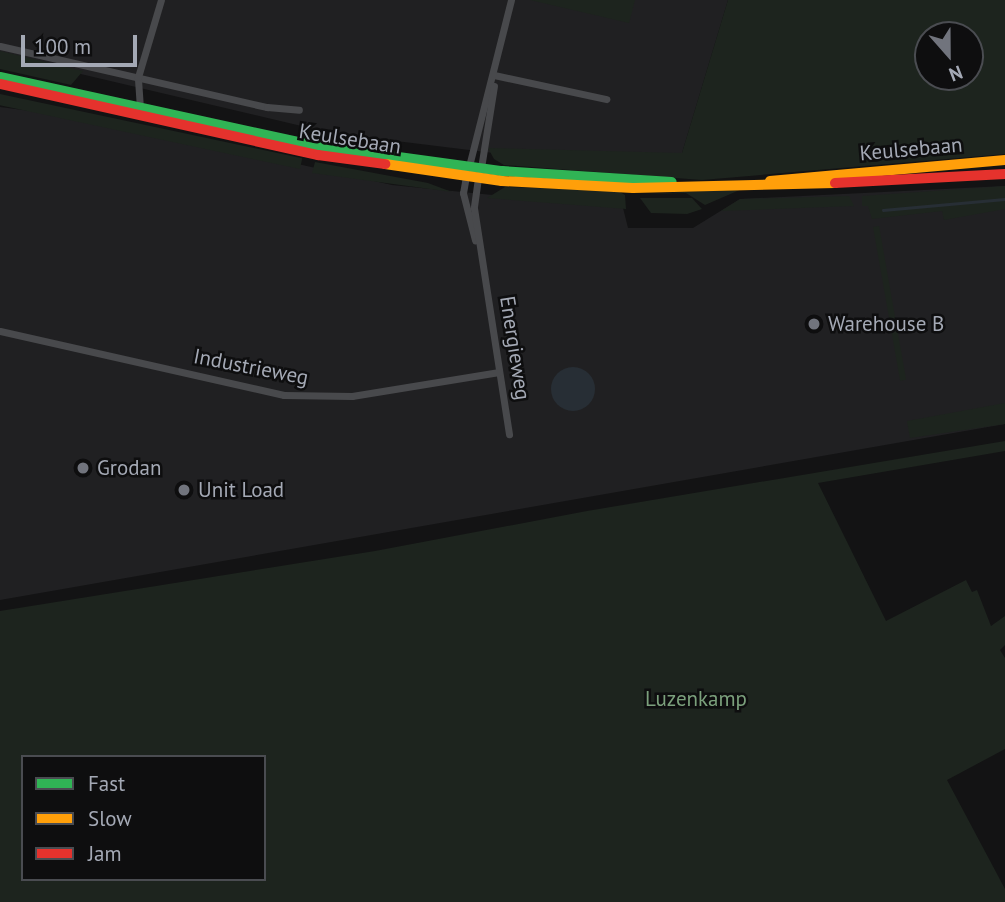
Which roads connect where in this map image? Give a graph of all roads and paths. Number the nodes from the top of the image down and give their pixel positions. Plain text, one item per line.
1 (161, 0) edge
2 (511, 0) edge
3 (0, 46) edge
4 (494, 75) junction
5 (0, 77) edge
6 (138, 77) junction
7 (0, 84) edge
8 (606, 99) dead end
9 (140, 108) junction
10 (299, 110) dead end
11 (1005, 160) edge
12 (467, 171) junction
13 (480, 173) junction
14 (1005, 174) edge
15 (738, 184) junction
16 (483, 268) junction
17 (0, 331) edge
18 (499, 372) junction
19 (509, 434) dead end

1 - 6 street
2 - 4 street
3 - 6 street
4 - 8 street
4 - 12 street, Energieweg
4 - 13 street, Energieweg
5 - 9 main road, Keulsebaan
6 - 9 street
6 - 10 street
7 - 12 main road, Keulsebaan
9 - 12 main road, Keulsebaan
11 - 15 main road, Keulsebaan
12 - 13 main road, Keulsebaan
12 - 16 street, Energieweg
13 - 15 main road, Keulsebaan
13 - 16 street, Energieweg
14 - 15 main road, Keulsebaan
16 - 18 street, Energieweg
17 - 18 street, Industrieweg
18 - 19 street, Energieweg

